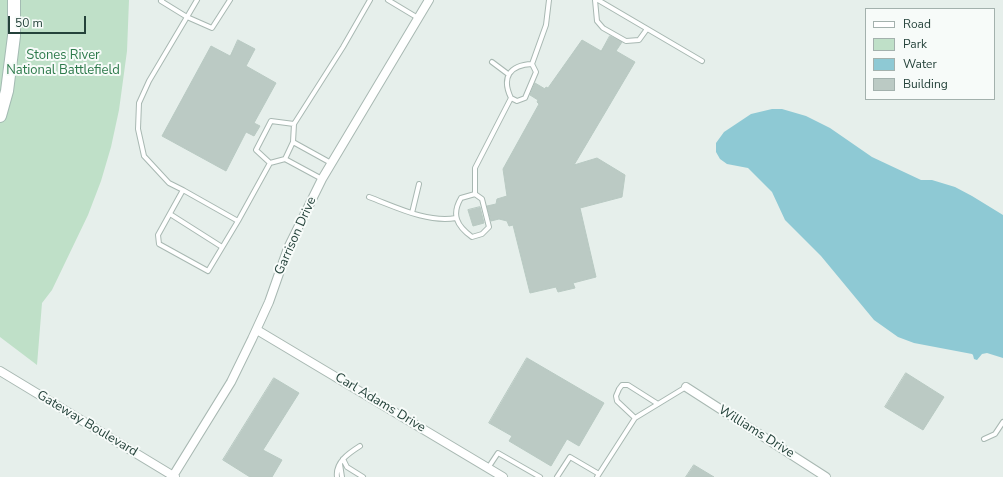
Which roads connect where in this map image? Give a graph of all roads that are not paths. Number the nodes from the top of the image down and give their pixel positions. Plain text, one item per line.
1 (14, 0) edge
2 (162, 0) edge
3 (197, 0) edge
4 (230, 0) edge
5 (370, 0) edge
6 (388, 0) edge
7 (429, 0) edge
8 (549, 0) edge
9 (595, 0) edge
10 (598, 0) edge
11 (187, 17) junction
12 (418, 18) junction
13 (647, 29) junction
14 (702, 61) dead end
15 (492, 62) dead end
16 (532, 64) junction
17 (508, 74) junction
18 (510, 98) junction
19 (0, 116) edge
20 (294, 124) junction
21 (293, 142) junction
22 (285, 159) junction
23 (270, 163) junction
24 (331, 163) junction
25 (322, 179) junction
26 (419, 184) dead end
27 (183, 190) junction
28 (475, 194) junction
29 (369, 197) dead end
30 (412, 213) junction
31 (170, 214) junction
32 (456, 218) junction
33 (238, 221) junction
34 (222, 247) junction
35 (257, 330) junction
36 (0, 371) edge
37 (686, 387) joint
38 (658, 404) junction
39 (635, 418) junction
40 (1003, 422) edge
41 (984, 439) dead end
42 (360, 446) dead end
43 (343, 459) junction
44 (340, 464) junction
45 (488, 468) junction
46 (598, 475) edge
47 (173, 477) edge
48 (337, 477) edge
49 (342, 477) edge
50 (363, 477) edge
51 (503, 477) edge
52 (540, 477) edge
53 (557, 477) edge
54 (826, 477) edge

1 - 19 main road
2 - 11 lane
3 - 11 lane
4 - 11 lane
5 - 20 lane
6 - 12 lane
7 - 12 street, Garrison Drive
8 - 16 lane
9 - 13 lane
10 - 13 lane
11 - 27 lane
12 - 24 street, Garrison Drive
13 - 14 lane
15 - 17 lane
16 - 17 lane
16 - 18 lane
17 - 18 lane
18 - 28 lane
20 - 21 lane
20 - 23 lane
21 - 22 lane
21 - 24 lane
22 - 23 lane
22 - 25 lane
23 - 33 lane
24 - 25 street, Garrison Drive
25 - 35 street, Garrison Drive
26 - 30 lane
27 - 31 lane
27 - 33 lane
28 - 32 lane
28 - 32 lane
29 - 30 lane
30 - 32 lane
31 - 34 lane
31 - 34 lane
33 - 34 lane
35 - 45 street, Carl Adams Drive
35 - 47 street, Garrison Drive
36 - 47 street, Gateway Boulevard
37 - 38 lane
37 - 54 street, Williams Drive
38 - 39 lane
38 - 39 lane
39 - 46 lane
40 - 41 lane
42 - 43 lane
43 - 44 lane
43 - 50 lane
44 - 48 lane
44 - 49 lane
45 - 51 street, Carl Adams Drive
45 - 52 lane
46 - 53 lane

